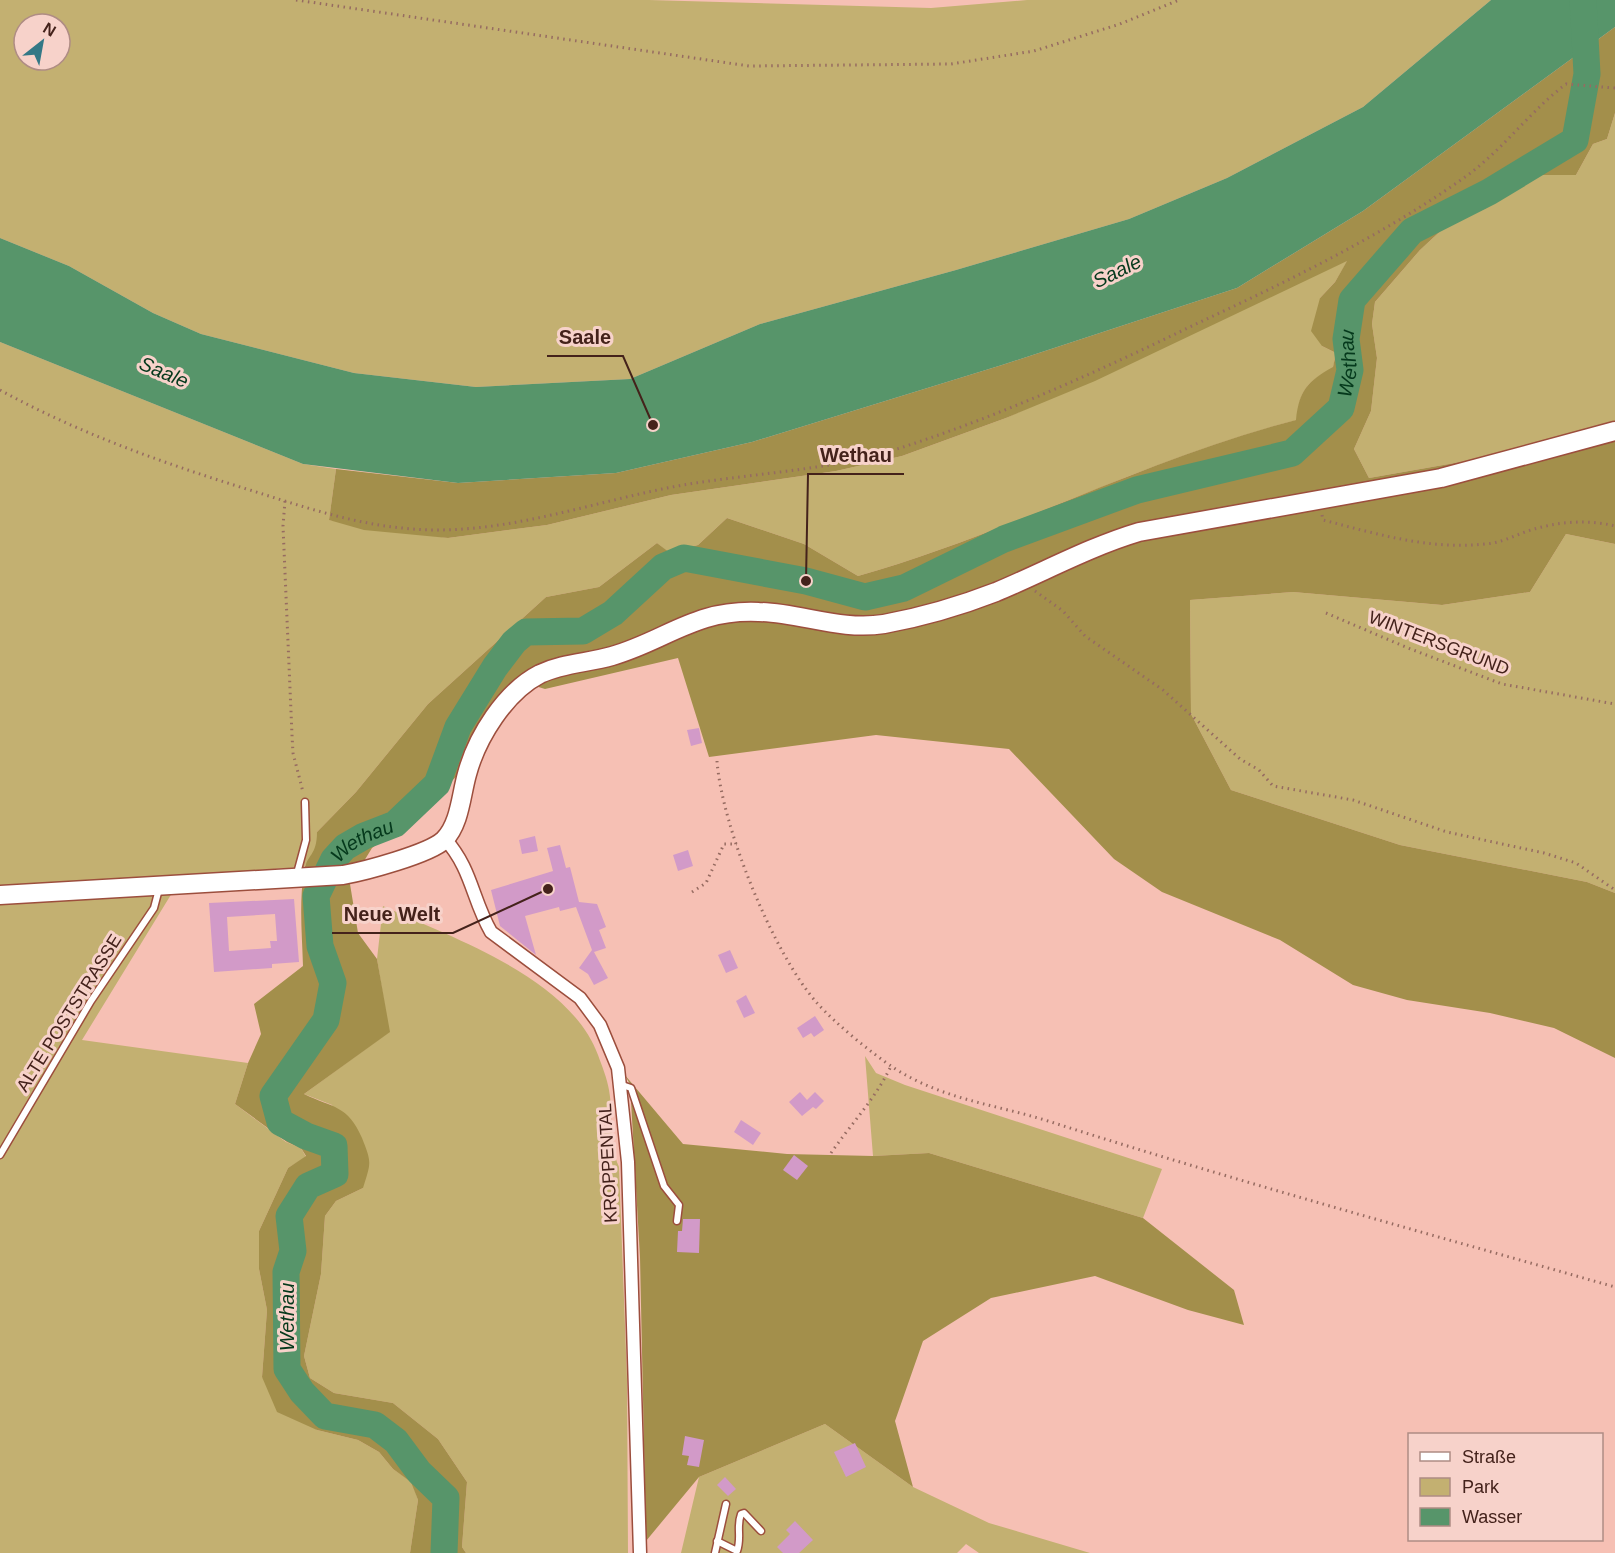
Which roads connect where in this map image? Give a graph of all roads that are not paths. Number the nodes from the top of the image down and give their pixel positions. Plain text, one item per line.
1 (1615, 431) edge
2 (305, 802) road end
3 (445, 839) junction
4 (302, 877) junction
5 (158, 886) junction
6 (0, 895) edge
7 (621, 1086) junction
8 (0, 1155) edge
9 (677, 1221) dead end
10 (726, 1504) dead end
11 (761, 1531) dead end
12 (717, 1541) junction
13 (640, 1553) edge
14 (715, 1553) edge

1 - 3 main road
2 - 4 lane
3 - 4 main road
3 - 7 street, KROPPENTAL
4 - 5 main road
5 - 6 main road
5 - 8 lane, ALTE POSTSTRASSE
7 - 9 lane
7 - 13 street, KROPPENTAL
10 - 12 lane
11 - 12 lane
12 - 14 lane

